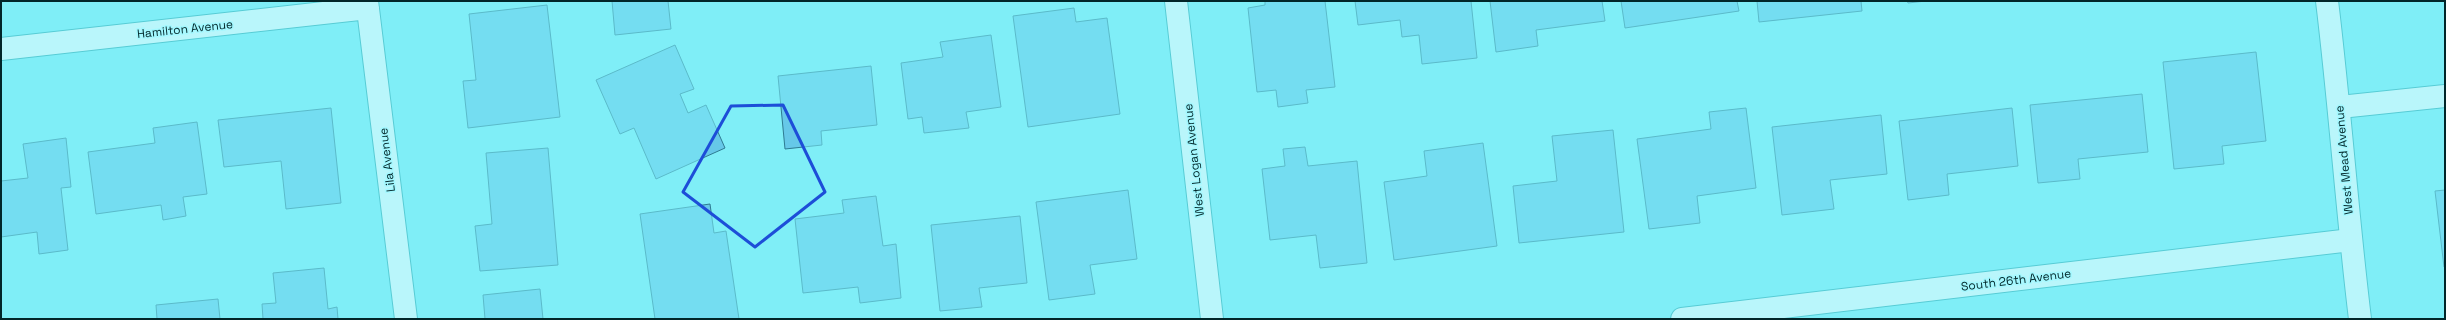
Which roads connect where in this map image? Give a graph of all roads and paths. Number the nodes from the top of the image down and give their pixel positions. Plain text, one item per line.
1 (1176, 1) edge
2 (2326, 1) edge
3 (368, 5) edge
4 (1, 49) edge
5 (2445, 96) edge
6 (2340, 107) junction
7 (2351, 240) junction
8 (406, 319) edge
9 (1212, 319) edge
10 (1682, 319) edge
11 (2360, 319) edge

1 - 9 street, West Logan Avenue
2 - 6 street, West Mead Avenue
3 - 4 street, Hamilton Avenue
3 - 8 street, Lila Avenue
5 - 6 street
6 - 7 street, West Mead Avenue
7 - 10 street, South 26th Avenue
7 - 11 street, West Mead Avenue

